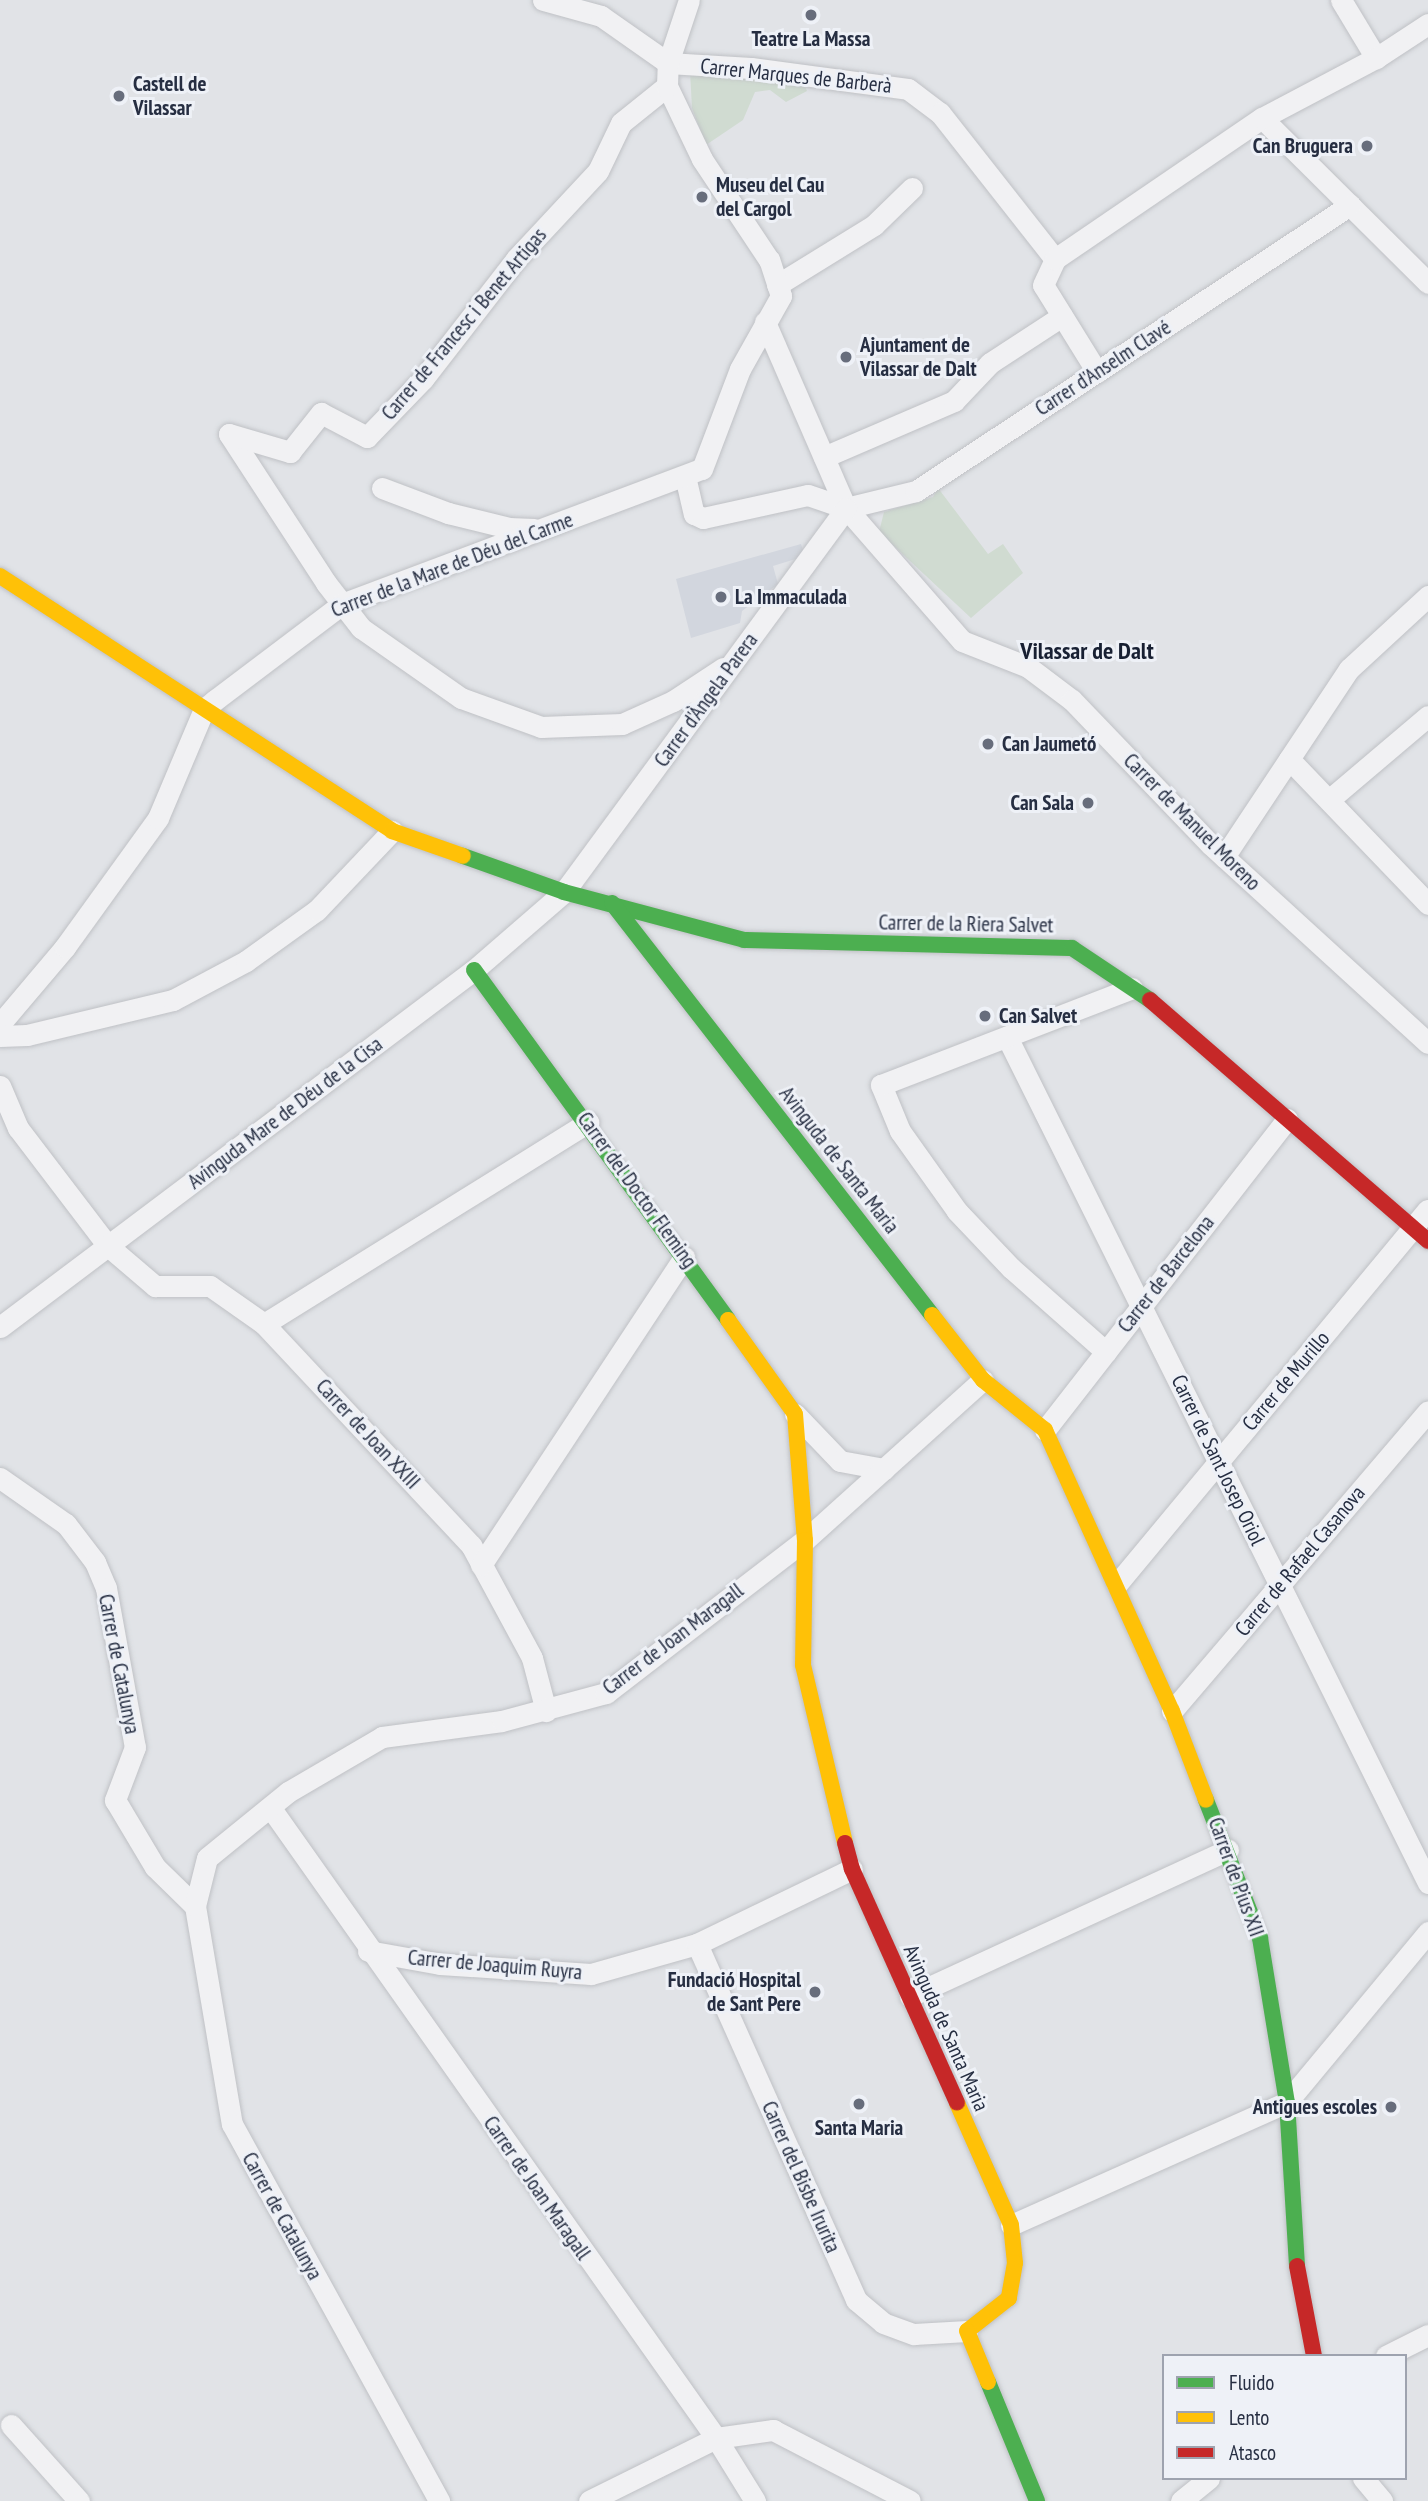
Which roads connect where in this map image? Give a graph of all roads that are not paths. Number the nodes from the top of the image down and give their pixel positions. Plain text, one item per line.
1 (543, 0) edge
2 (689, 0) edge
3 (1341, 0) edge
4 (599, 8) edge
5 (1428, 24) edge
6 (1376, 58) junction
7 (668, 63) junction
8 (667, 86) junction
9 (1262, 118) junction
10 (912, 188) dead end
11 (1350, 205) junction
12 (1055, 260) junction
13 (1428, 283) edge
14 (777, 285) junction
15 (1062, 316) junction
16 (769, 330) junction
17 (1097, 372) junction
18 (824, 457) junction
19 (685, 475) junction
20 (382, 488) dead end
21 (846, 508) junction
22 (544, 529) junction
23 (0, 576) edge
24 (1428, 596) edge
25 (342, 604) junction
26 (736, 659) junction
27 (205, 709) junction
28 (1428, 716) edge
29 (1289, 759) junction
30 (1330, 799) junction
31 (392, 831) junction
32 (1224, 857) junction
33 (564, 892) junction
34 (612, 903) junction
35 (1428, 905) edge
36 (474, 970) junction
37 (1132, 988) junction
38 (0, 1024) edge
39 (0, 1036) edge
40 (1007, 1037) junction
41 (1428, 1043) edge
42 (0, 1086) edge
43 (1287, 1119) junction
44 (588, 1122) junction
45 (1428, 1210) edge
46 (1421, 1235) edge
47 (108, 1246) junction
48 (684, 1257) junction
49 (1142, 1305) junction
50 (264, 1324) junction
51 (0, 1327) edge
52 (1106, 1352) junction
53 (983, 1380) junction
54 (1428, 1411) edge
55 (795, 1414) junction
56 (1045, 1430) junction
57 (1219, 1462) junction
58 (884, 1469) junction
59 (0, 1478) edge
60 (804, 1540) junction
61 (481, 1565) junction
62 (1117, 1584) junction
63 (1280, 1585) junction
64 (546, 1711) junction
65 (1172, 1711) junction
66 (270, 1807) junction
67 (1228, 1850) junction
68 (207, 1858) joint
69 (852, 1869) junction
70 (1428, 1884) edge
71 (195, 1906) junction
72 (1428, 1931) edge
73 (697, 1944) junction
74 (368, 1951) junction
75 (910, 1997) junction
76 (1287, 2102) junction
77 (1011, 2225) junction
78 (967, 2331) junction
79 (1428, 2335) edge
80 (1314, 2354) edge
81 (1390, 2354) edge
82 (11, 2425) dead end
83 (716, 2438) junction
84 (1207, 2480) edge
85 (1365, 2480) edge
86 (79, 2501) edge
87 (439, 2501) edge
88 (589, 2501) edge
89 (755, 2501) edge
90 (910, 2501) edge
91 (1037, 2501) edge
92 (1181, 2501) edge
93 (1382, 2501) edge

1 - 4 street
2 - 7 street
3 - 6 street
4 - 7 street
5 - 6 street
6 - 9 street
7 - 8 street
7 - 12 street, Carrer Marques de Barberà
8 - 14 street
8 - 25 street, Carrer de Francesc i Benet Artigas
9 - 11 street
9 - 12 street
10 - 14 street
11 - 13 street
11 - 17 street, Carrer d'Anselm Clavé
12 - 15 street
14 - 16 street, Carrer de la Mare de Déu del Carme
15 - 17 street
15 - 18 street
16 - 18 street, Carrer de Manuel Moreno
16 - 19 street, Carrer de la Mare de Déu del Carme
17 - 21 street, Carrer d'Anselm Clavé
18 - 21 street, Carrer de Manuel Moreno
19 - 21 street
19 - 22 street, Carrer de la Mare de Déu del Carme
20 - 22 street
21 - 26 street, Carrer d'Àngela Parera
21 - 32 street, Carrer de Manuel Moreno
22 - 25 street, Carrer de la Mare de Déu del Carme
23 - 27 street, Carrer de la Riera Salvet
24 - 29 street
25 - 26 street
25 - 27 street, Carrer de la Mare de Déu del Carme
26 - 33 street, Carrer d'Àngela Parera
27 - 31 street, Carrer de la Riera Salvet
27 - 38 street, Carrer de la Mare de Déu del Carme
28 - 30 street
29 - 30 street
29 - 32 street
30 - 35 street
31 - 33 street, Carrer de la Riera Salvet
31 - 39 street
32 - 41 street, Carrer de Manuel Moreno
33 - 34 street, Carrer de la Riera Salvet
33 - 36 street, Avinguda Mare de Déu de la Cisa
34 - 37 street, Carrer de la Riera Salvet
34 - 53 street, Avinguda de Santa Maria
36 - 44 street, Carrer del Doctor Fleming
36 - 47 street, Avinguda Mare de Déu de la Cisa
37 - 40 street
37 - 43 street, Carrer de la Riera Salvet
40 - 49 street, Carrer de Sant Josep Oriol
40 - 52 street
42 - 47 street
43 - 46 street, Carrer de la Riera Salvet
43 - 49 street, Carrer de Barcelona
44 - 48 street, Carrer del Doctor Fleming
44 - 50 street
45 - 46 street, Carrer de Murillo
46 - 57 street, Carrer de Murillo
47 - 50 street, Carrer de Joan XXIII
47 - 51 street, Avinguda Mare de Déu de la Cisa
48 - 55 street, Carrer del Doctor Fleming
48 - 61 street
49 - 52 street, Carrer de Barcelona
49 - 57 street, Carrer de Sant Josep Oriol
50 - 61 street, Carrer de Joan XXIII
52 - 56 street, Carrer de Barcelona
53 - 56 street, Avinguda de Santa Maria
53 - 58 street, Carrer de Joan Maragall
54 - 63 street, Carrer de Rafael Casanova
55 - 58 street, Carrer del Doctor Fleming
55 - 60 street
56 - 62 street, Carrer de Pius XII
57 - 62 street, Carrer de Murillo
57 - 63 street, Carrer de Sant Josep Oriol
58 - 60 street, Carrer de Joan Maragall
59 - 71 street, Carrer de Catalunya
60 - 64 street, Carrer de Joan Maragall
60 - 69 street, Avinguda de Santa Maria
61 - 64 street, Carrer de Joan XXIII
62 - 65 street, Carrer de Pius XII
63 - 65 street, Carrer de Rafael Casanova
63 - 70 street, Carrer de Sant Josep Oriol
64 - 66 street, Carrer de Joan Maragall
65 - 67 street, Carrer de Pius XII
66 - 68 street, Carrer de Joan Maragall
66 - 74 street, Carrer de Joan Maragall
67 - 75 street
67 - 76 street, Carrer de Pius XII
68 - 71 street, Carrer de Catalunya
69 - 73 street, Carrer de Joaquim Ruyra
69 - 75 street, Avinguda de Santa Maria
71 - 87 street, Carrer de Catalunya
72 - 76 street
73 - 74 street, Carrer de Joaquim Ruyra
73 - 78 street, Carrer del Bisbe Irurita
74 - 83 street, Carrer de Joan Maragall
75 - 77 street, Avinguda de Santa Maria
76 - 77 street
76 - 80 street, Carrer de Pius XII
77 - 78 street, Avinguda de Santa Maria
78 - 91 street
79 - 81 street
82 - 86 street
83 - 88 street
83 - 89 street, Carrer de Joan Maragall
83 - 90 street
84 - 92 street
85 - 93 street

